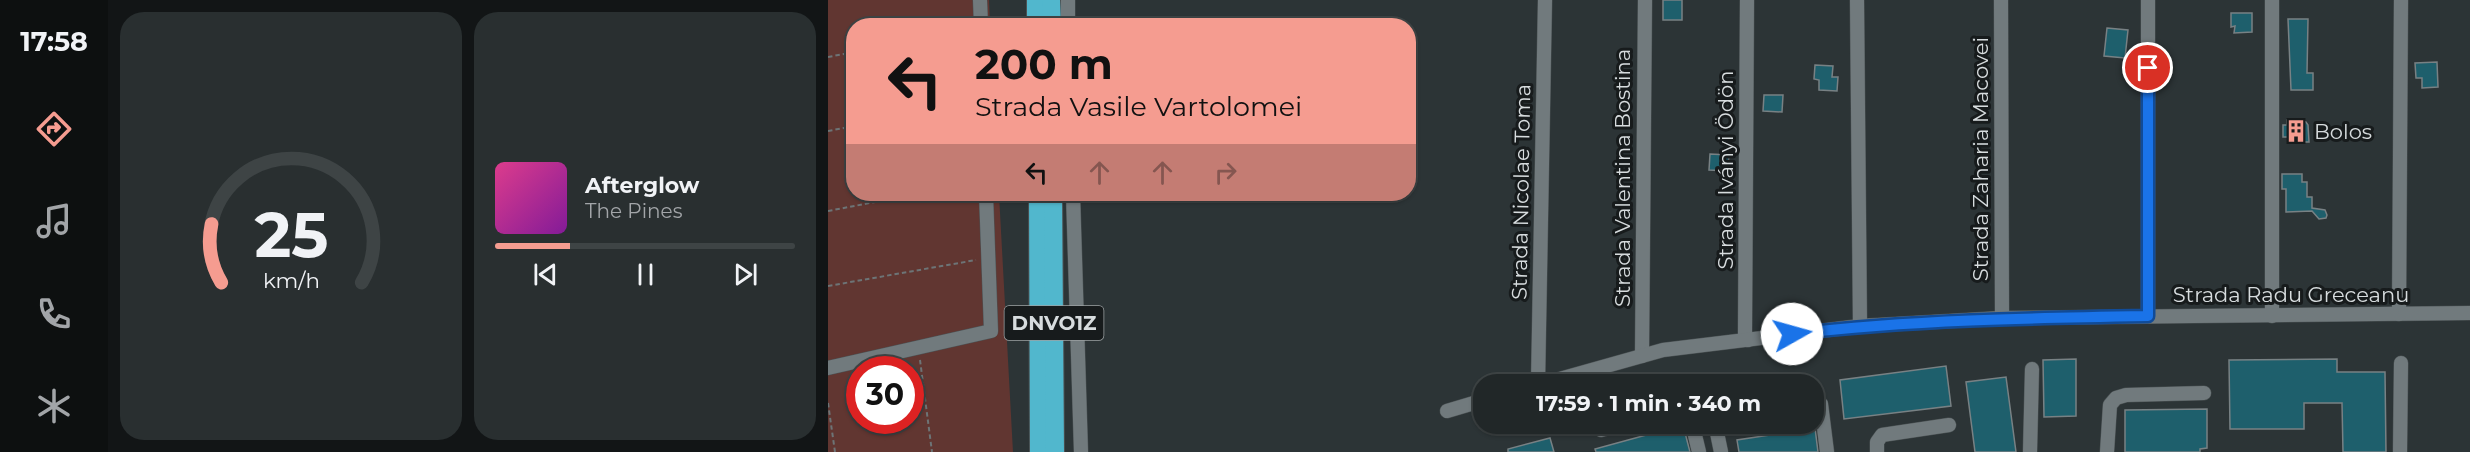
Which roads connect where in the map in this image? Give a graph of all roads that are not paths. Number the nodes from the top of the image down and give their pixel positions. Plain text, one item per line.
1 (980, 0) edge
2 (1036, 0) edge
3 (1051, 0) edge
4 (1068, 0) edge
5 (1545, 0) edge
6 (1645, 0) edge
7 (1746, 0) edge
8 (1857, 0) edge
9 (2001, 0) edge
10 (2148, 0) edge
11 (2272, 0) edge
12 (2401, 0) edge
13 (981, 18) edge
14 (1036, 18) edge
15 (1052, 18) edge
16 (1068, 18) edge
17 (986, 201) edge
18 (1038, 201) edge
19 (1053, 201) edge
20 (1073, 201) edge
21 (2470, 313) edge
22 (2398, 314) junction
23 (2148, 316) junction
24 (2272, 316) junction
25 (2002, 318) junction
26 (1860, 326) junction
27 (1748, 340) junction
28 (1642, 356) junction
29 (2401, 363) dead end
30 (828, 368) edge
31 (2032, 369) dead end
32 (1540, 374) edge
33 (1576, 374) edge
34 (2204, 393) dead end
35 (1473, 403) edge
36 (1447, 411) dead end
37 (1950, 425) dead end
38 (1824, 428) edge
39 (1695, 434) edge
40 (1717, 434) edge
41 (1039, 452) edge
42 (1055, 452) edge
43 (1081, 452) edge
44 (1699, 452) edge
45 (1721, 452) edge
46 (1827, 452) edge
47 (1877, 452) edge
48 (2030, 452) edge
49 (2107, 452) edge
50 (2400, 452) edge

1 - 13 street
2 - 14 highway
3 - 15 highway
4 - 16 street
5 - 32 street, Strada Nicolae Toma
6 - 28 street, Strada Valentina Bostina
7 - 27 street, Strada Iványi Ödön
8 - 26 street
9 - 25 street, Strada Zaharia Macovei
10 - 23 street
11 - 24 street
12 - 22 street
17 - 30 street
18 - 41 highway, DNVO1Z
19 - 42 highway, DNVO1Z
20 - 43 street
21 - 22 street, Strada Radu Greceanu
22 - 24 street, Strada Radu Greceanu
23 - 24 street, Strada Radu Greceanu
23 - 25 street, Strada Radu Greceanu
25 - 26 street, Strada Radu Greceanu
26 - 27 street, Strada Radu Greceanu
27 - 28 street, Strada Radu Greceanu
28 - 33 street, Strada Radu Greceanu
29 - 50 street
31 - 48 street
34 - 49 street
35 - 36 street
37 - 47 street
38 - 46 street
39 - 44 street
40 - 45 street

